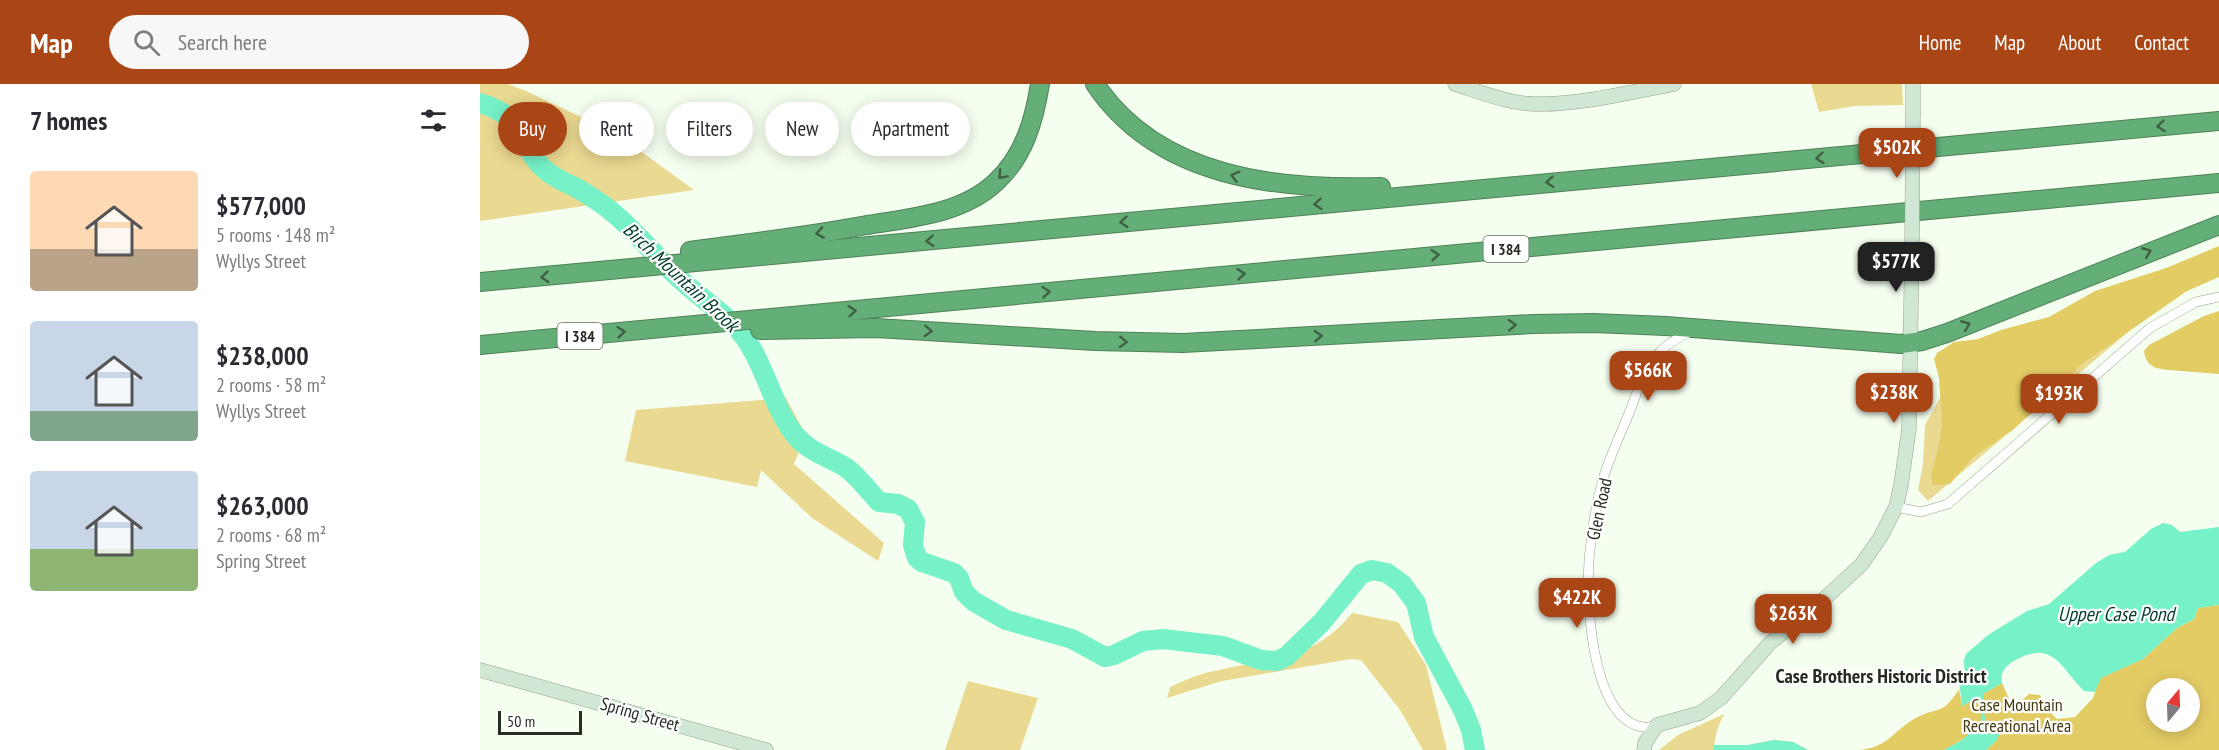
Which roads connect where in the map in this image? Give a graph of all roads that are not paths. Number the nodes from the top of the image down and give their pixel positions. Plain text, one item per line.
1 (1040, 84) edge
2 (1095, 84) edge
3 (1455, 84) edge
4 (1674, 84) edge
5 (1913, 84) edge
6 (2219, 121) edge
7 (2219, 183) edge
8 (1460, 191) junction
9 (2219, 225) edge
10 (731, 253) junction
11 (480, 282) edge
12 (2219, 297) edge
13 (800, 322) junction
14 (1700, 329) junction
15 (1911, 343) junction
16 (480, 345) edge
17 (1896, 507) junction
18 (480, 670) edge
19 (1657, 725) junction
20 (766, 750) edge
21 (1644, 750) edge

1 -> 10 highway
8 -> 2 highway
3 - 4 street
5 - 15 street, bridge
6 -> 8 highway
13 -> 7 highway, I 384
8 -> 10 highway
15 -> 9 highway
10 -> 11 highway
12 - 17 street
13 -> 14 highway
16 -> 13 highway, I 384
14 - 15 highway
14 - 19 street, Glen Road
15 - 17 street
17 - 19 street
18 - 20 street, Spring Street
19 - 21 street

